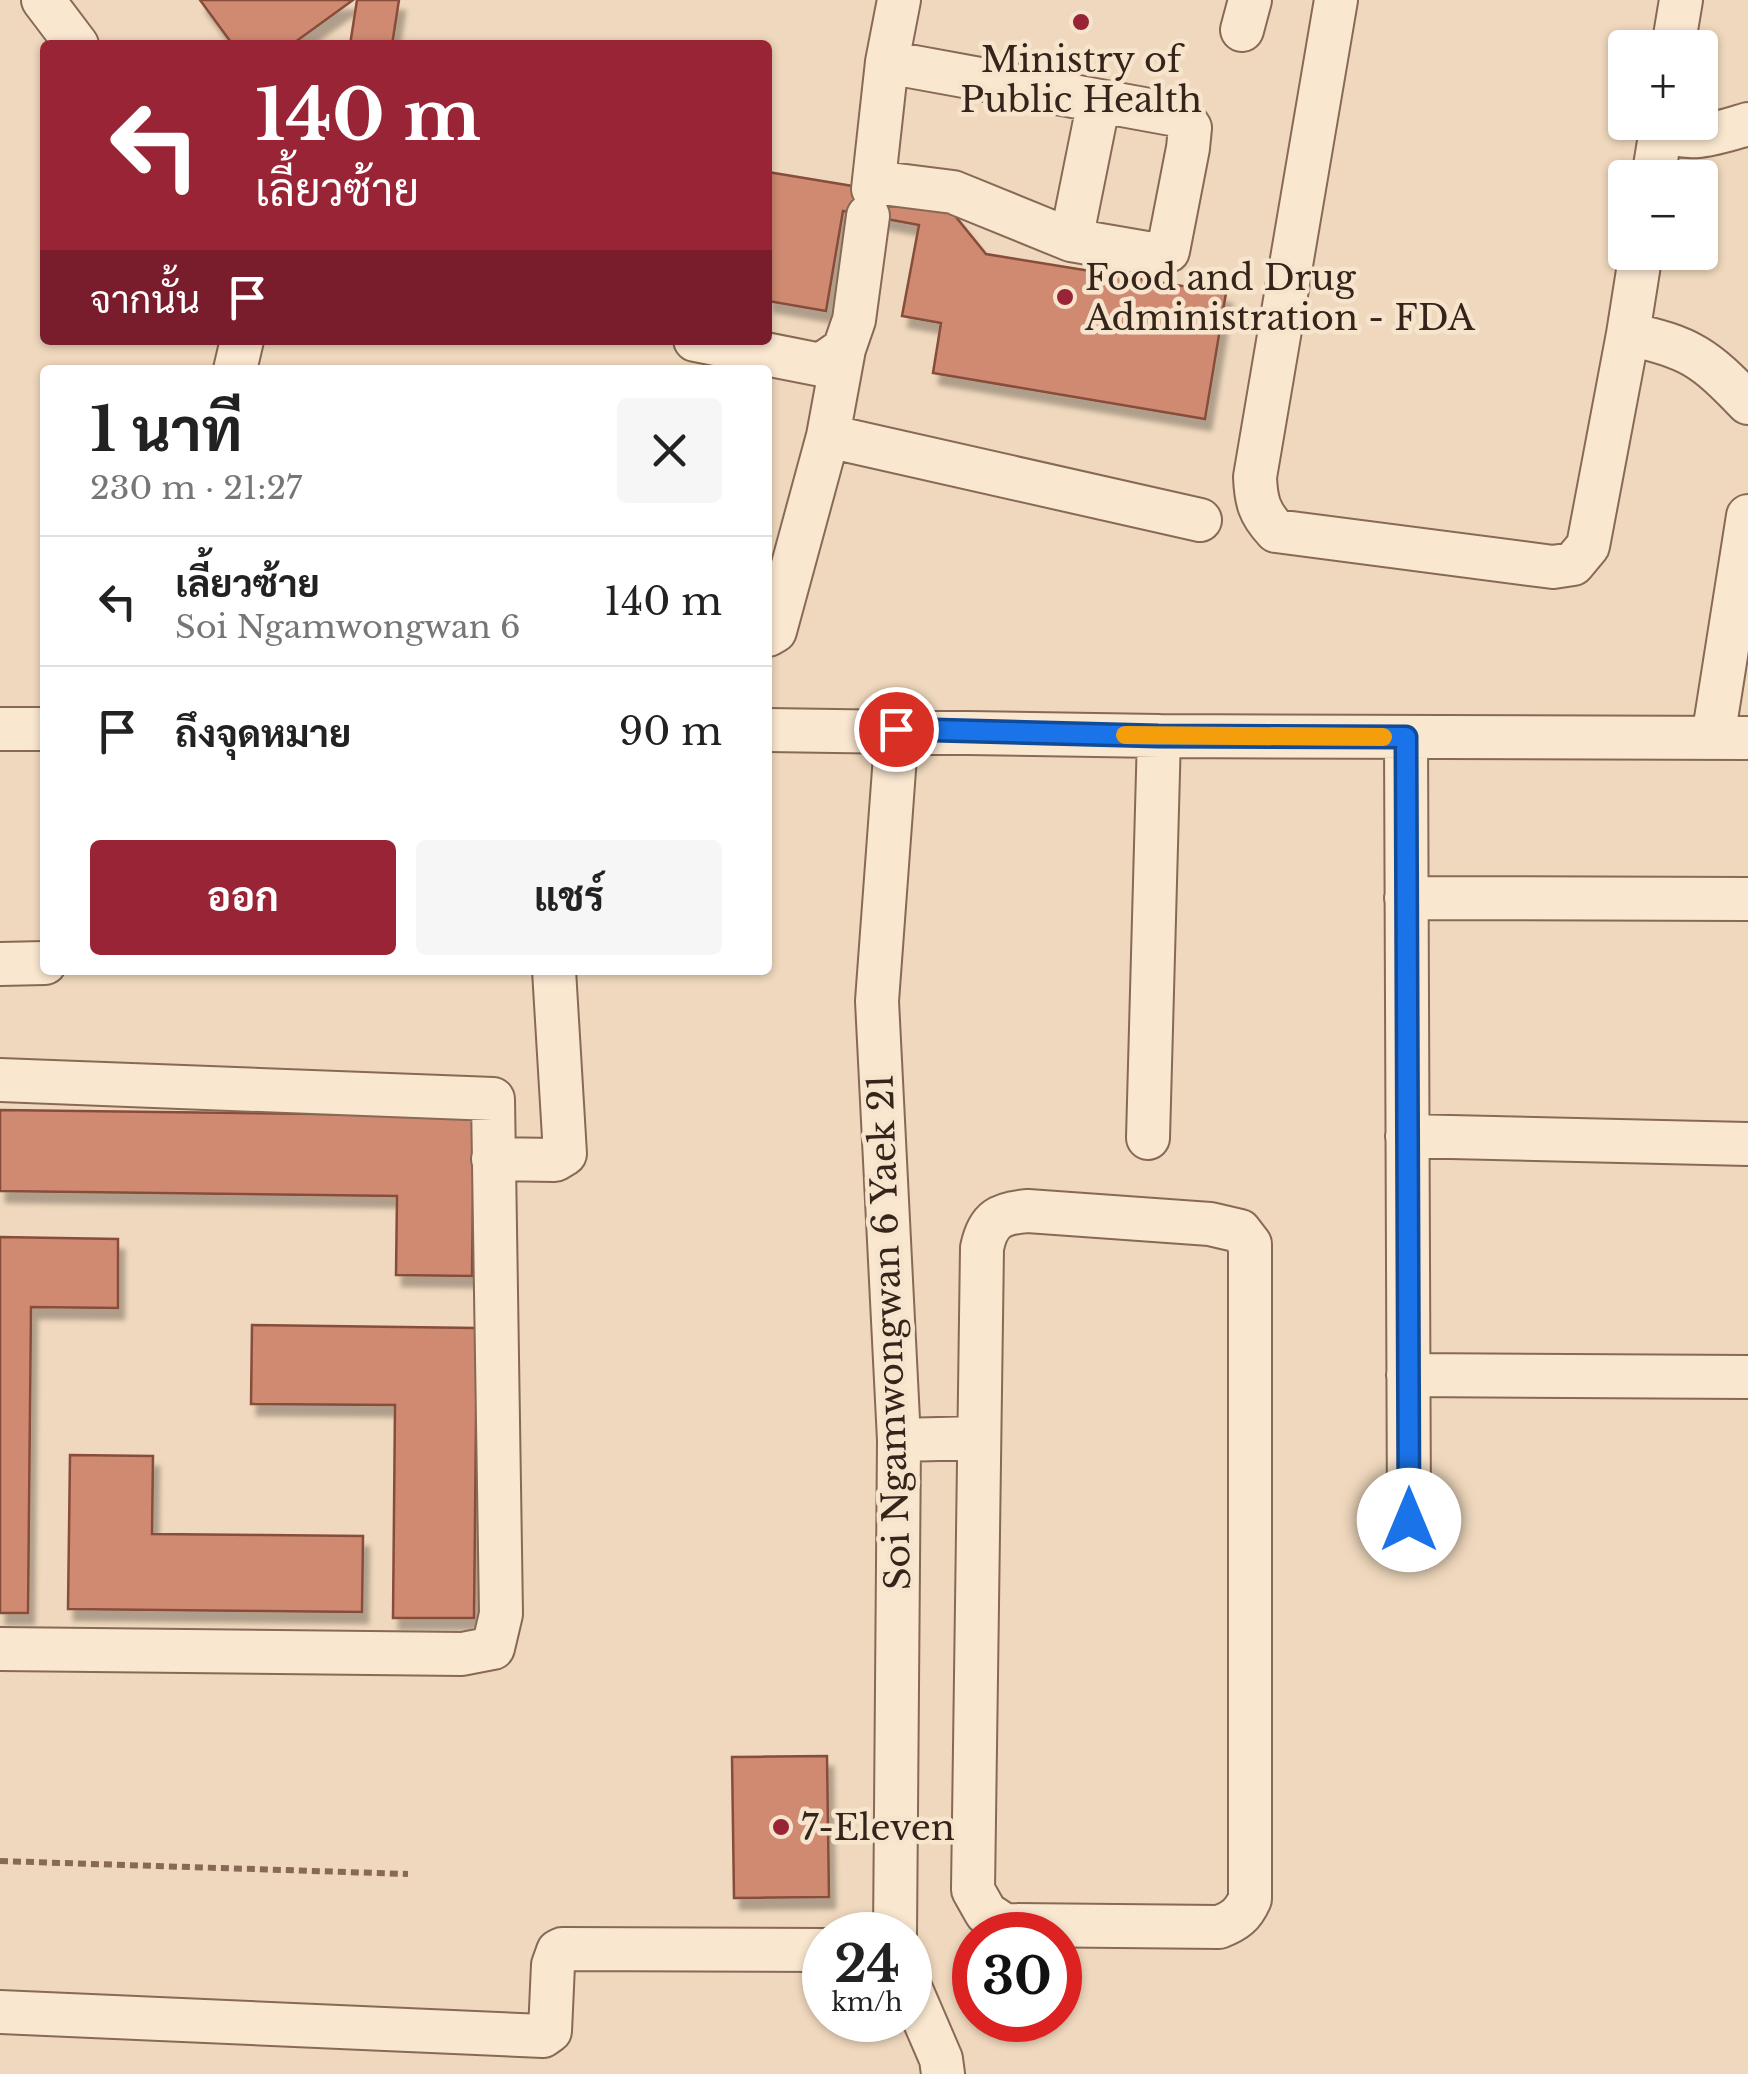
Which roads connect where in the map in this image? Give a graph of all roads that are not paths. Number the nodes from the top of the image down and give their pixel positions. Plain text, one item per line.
1 (43, 0) edge
2 (899, 0) edge
3 (1336, 0) edge
4 (1680, 0) edge
5 (1676, 30) edge
6 (72, 40) edge
7 (887, 62) junction
8 (1099, 101) junction
9 (1748, 124) edge
10 (1718, 132) edge
11 (872, 196) junction
12 (1071, 240) junction
13 (1638, 270) edge
14 (1628, 334) junction
15 (720, 345) edge
16 (844, 349) junction
17 (1748, 403) edge
18 (828, 436) junction
19 (1748, 516) edge
20 (1200, 520) dead end
21 (772, 633) edge
22 (0, 729) edge
23 (896, 729) junction
24 (40, 730) edge
25 (772, 730) edge
26 (1158, 736) junction
27 (1406, 737) junction
28 (1730, 738) edge
29 (1406, 898) junction
30 (1748, 899) edge
31 (40, 962) edge
32 (0, 964) edge
33 (554, 975) edge
34 (0, 1080) edge
35 (1408, 1136) junction
36 (1148, 1138) dead end
37 (1748, 1144) edge
38 (493, 1158) junction
39 (1408, 1375) junction
40 (1748, 1377) edge
41 (979, 1438) junction
42 (899, 1440) junction
43 (1409, 1520) dead end
44 (0, 1648) edge
45 (896, 1912) edge
46 (802, 1950) edge
47 (0, 2012) edge
48 (932, 2038) edge
49 (943, 2074) edge

1 - 6 street
2 - 7 street
3 - 14 street
4 - 5 street
7 - 8 street
7 - 11 street
8 - 12 street
8 - 12 street
9 - 10 street
11 - 12 street
11 - 16 street
13 - 14 street
14 - 17 street
15 - 16 street
16 - 18 street
18 - 20 street
18 - 21 street
19 - 28 street
22 - 24 street
23 - 25 street
23 - 26 street
23 - 42 street, Soi Ngamwongwan 6 Yaek 21
26 - 27 street
26 - 36 street
27 - 28 street
27 - 29 street
29 - 30 street
29 - 35 street
31 - 32 street
33 - 38 street
34 - 38 street
35 - 37 street
35 - 39 street
38 - 44 street
39 - 40 street
39 - 43 street
41 - 41 street
41 - 42 street
42 - 45 street, Soi Ngamwongwan 6 Yaek 21
46 - 47 street
48 - 49 street

